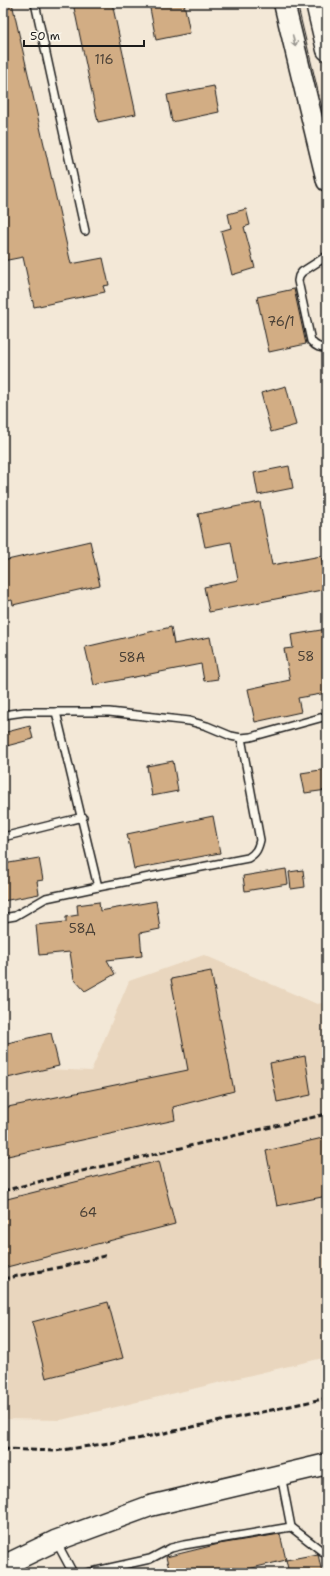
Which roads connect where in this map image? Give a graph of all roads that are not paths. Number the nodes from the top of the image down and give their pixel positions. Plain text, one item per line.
1 (34, 3) edge
2 (284, 3) edge
3 (316, 3) edge
4 (327, 50) edge
5 (327, 181) edge
6 (85, 232) dead end
7 (327, 256) edge
8 (327, 348) edge
9 (56, 712) junction
10 (3, 715) edge
11 (327, 716) edge
12 (240, 738) junction
13 (83, 817) junction
14 (3, 837) edge
15 (98, 887) junction
16 (3, 918) edge
17 (327, 1464) edge
18 (281, 1475) junction
19 (291, 1527) junction
20 (55, 1541) junction
21 (327, 1555) edge
22 (3, 1566) edge
23 (73, 1573) edge
24 (87, 1573) edge

1 - 6 lane
2 -> 5 main road
3 - 4 main road
7 - 8 lane
9 - 10 lane
9 - 12 lane
9 - 13 lane
11 - 12 lane
12 - 15 lane
13 - 14 lane
13 - 15 lane
15 - 16 lane
17 - 18 main road
18 - 19 lane
18 - 20 main road
19 - 21 lane
19 - 24 lane
20 - 22 main road
20 - 23 lane

